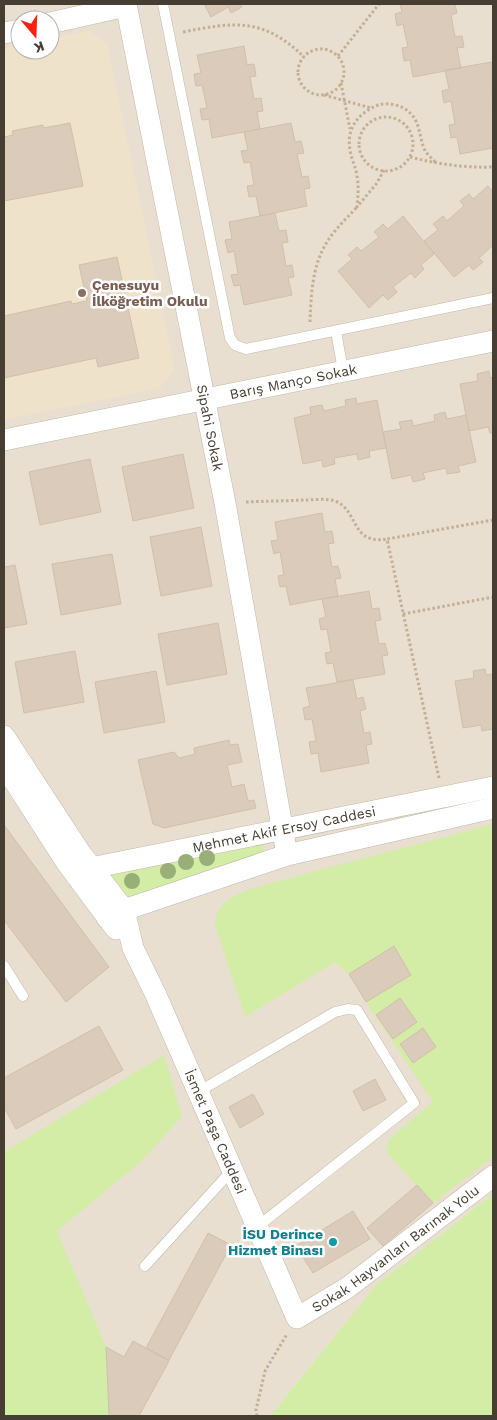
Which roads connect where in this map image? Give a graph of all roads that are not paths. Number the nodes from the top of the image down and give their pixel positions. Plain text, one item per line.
1 (163, 4) edge
2 (126, 5) edge
3 (60, 21) edge
4 (493, 298) edge
5 (336, 331) junction
6 (493, 341) edge
7 (343, 371) junction
8 (204, 399) junction
9 (4, 440) edge
10 (4, 736) edge
11 (4, 765) edge
12 (493, 787) edge
13 (493, 808) edge
14 (283, 830) junction
15 (287, 854) junction
16 (83, 871) junction
17 (116, 914) junction
18 (4, 966) edge
19 (23, 996) dead end
20 (198, 1092) junction
21 (232, 1170) junction
22 (493, 1176) edge
23 (257, 1227) junction
24 (145, 1266) dead end
25 (297, 1318) joint

1 - 5 lane
2 - 3 street
2 - 8 street, Sipahi Sokak
4 - 5 lane
5 - 7 lane
6 - 7 street, Barış Manço Sokak
7 - 8 street, Barış Manço Sokak
8 - 9 street, Barış Manço Sokak
8 - 14 street, Sipahi Sokak
10 - 16 street, İsmet Paşa Caddesi
11 - 16 street, İsmet Paşa Caddesi
12 - 14 street, Mehmet Akif Ersoy Caddesi
13 - 15 street, Mehmet Akif Ersoy Caddesi
14 - 15 street, Sipahi Sokak
14 - 16 street, Mehmet Akif Ersoy Caddesi
15 - 17 street, Mehmet Akif Ersoy Caddesi
16 - 17 street, İsmet Paşa Caddesi
17 - 20 street, İsmet Paşa Caddesi
18 - 19 lane
20 - 21 street, İsmet Paşa Caddesi
20 - 23 lane
21 - 23 street, İsmet Paşa Caddesi
21 - 24 lane
22 - 25 street, Sokak Hayvanları Barınak Yolu
23 - 25 street, İsmet Paşa Caddesi

